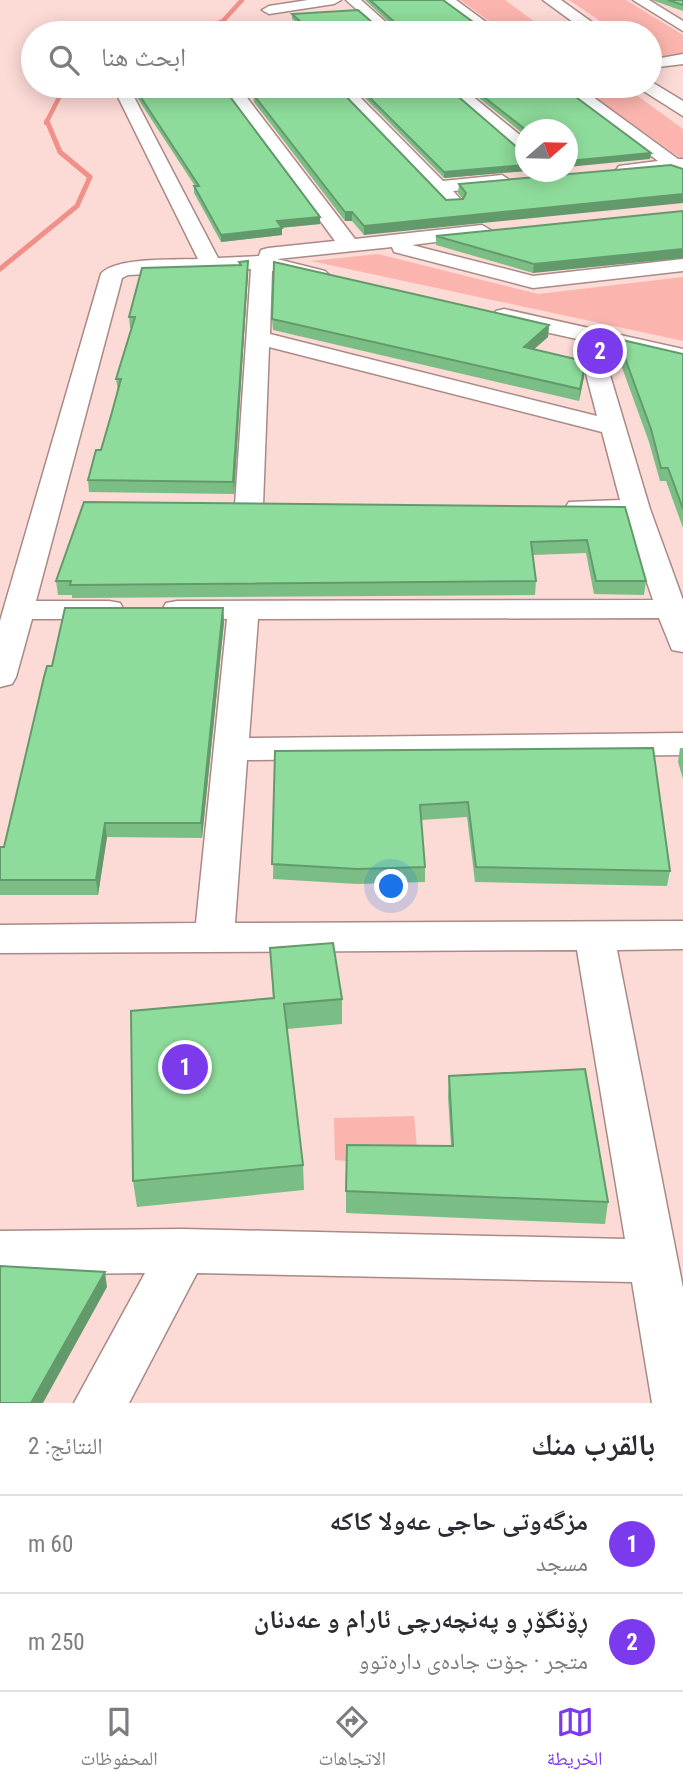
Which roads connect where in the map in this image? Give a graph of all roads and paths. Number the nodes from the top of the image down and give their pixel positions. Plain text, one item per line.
1 (334, 0) edge
2 (353, 0) edge
3 (447, 0) edge
4 (640, 0) edge
5 (544, 4) edge
6 (280, 21) edge
7 (377, 21) edge
8 (477, 21) edge
9 (561, 21) edge
10 (576, 21) edge
11 (683, 27) edge
12 (683, 59) edge
13 (662, 63) edge
14 (662, 75) edge
15 (683, 90) edge
16 (662, 96) edge
17 (127, 98) edge
18 (239, 98) edge
19 (352, 98) edge
20 (466, 98) edge
21 (585, 98) edge
22 (683, 110) edge
23 (515, 140) edge
24 (680, 167) edge
25 (610, 171) edge
26 (515, 180) edge
27 (438, 187) junction
28 (378, 243) junction
29 (349, 245) junction
30 (235, 262) junction
31 (262, 262) junction
32 (210, 263) junction
33 (683, 265) edge
34 (343, 280) edge
35 (478, 310) edge
36 (587, 335) junction
37 (259, 338) junction
38 (683, 356) edge
39 (611, 426) junction
40 (276, 505) edge
41 (553, 508) edge
42 (636, 509) junction
43 (672, 608) junction
44 (20, 610) junction
45 (243, 610) junction
46 (683, 643) edge
47 (0, 677) edge
48 (683, 744) edge
49 (231, 749) junction
50 (593, 935) junction
51 (683, 935) edge
52 (0, 939) edge
53 (214, 939) junction
54 (183, 1251) junction
55 (0, 1253) edge
56 (653, 1261) junction
57 (101, 1403) edge
58 (679, 1403) edge

1 - 6 street
2 - 7 street
3 - 8 street
4 - 11 street
5 - 9 main road
5 - 10 main road
12 - 13 street
14 - 15 main road
16 - 22 main road
17 - 32 street
18 - 29 street
19 - 27 street
20 - 23 street
21 - 24 street
24 - 25 street
26 - 27 street
27 - 28 street
28 - 29 street
28 - 33 street
29 - 30 street
30 - 31 street
30 - 32 street
31 - 34 street
31 - 37 street
32 - 44 street
35 - 36 street
36 - 38 street
36 - 39 street
37 - 39 street
37 - 40 street
39 - 42 street
41 - 42 street
42 - 43 street
43 - 45 street
43 - 46 street
44 - 45 street
44 - 47 street
45 - 49 street
48 - 49 street
49 - 53 street
50 - 51 street
50 - 53 street
50 - 56 street
52 - 53 street
54 - 55 street
54 - 56 street
54 - 57 street
56 - 58 street

